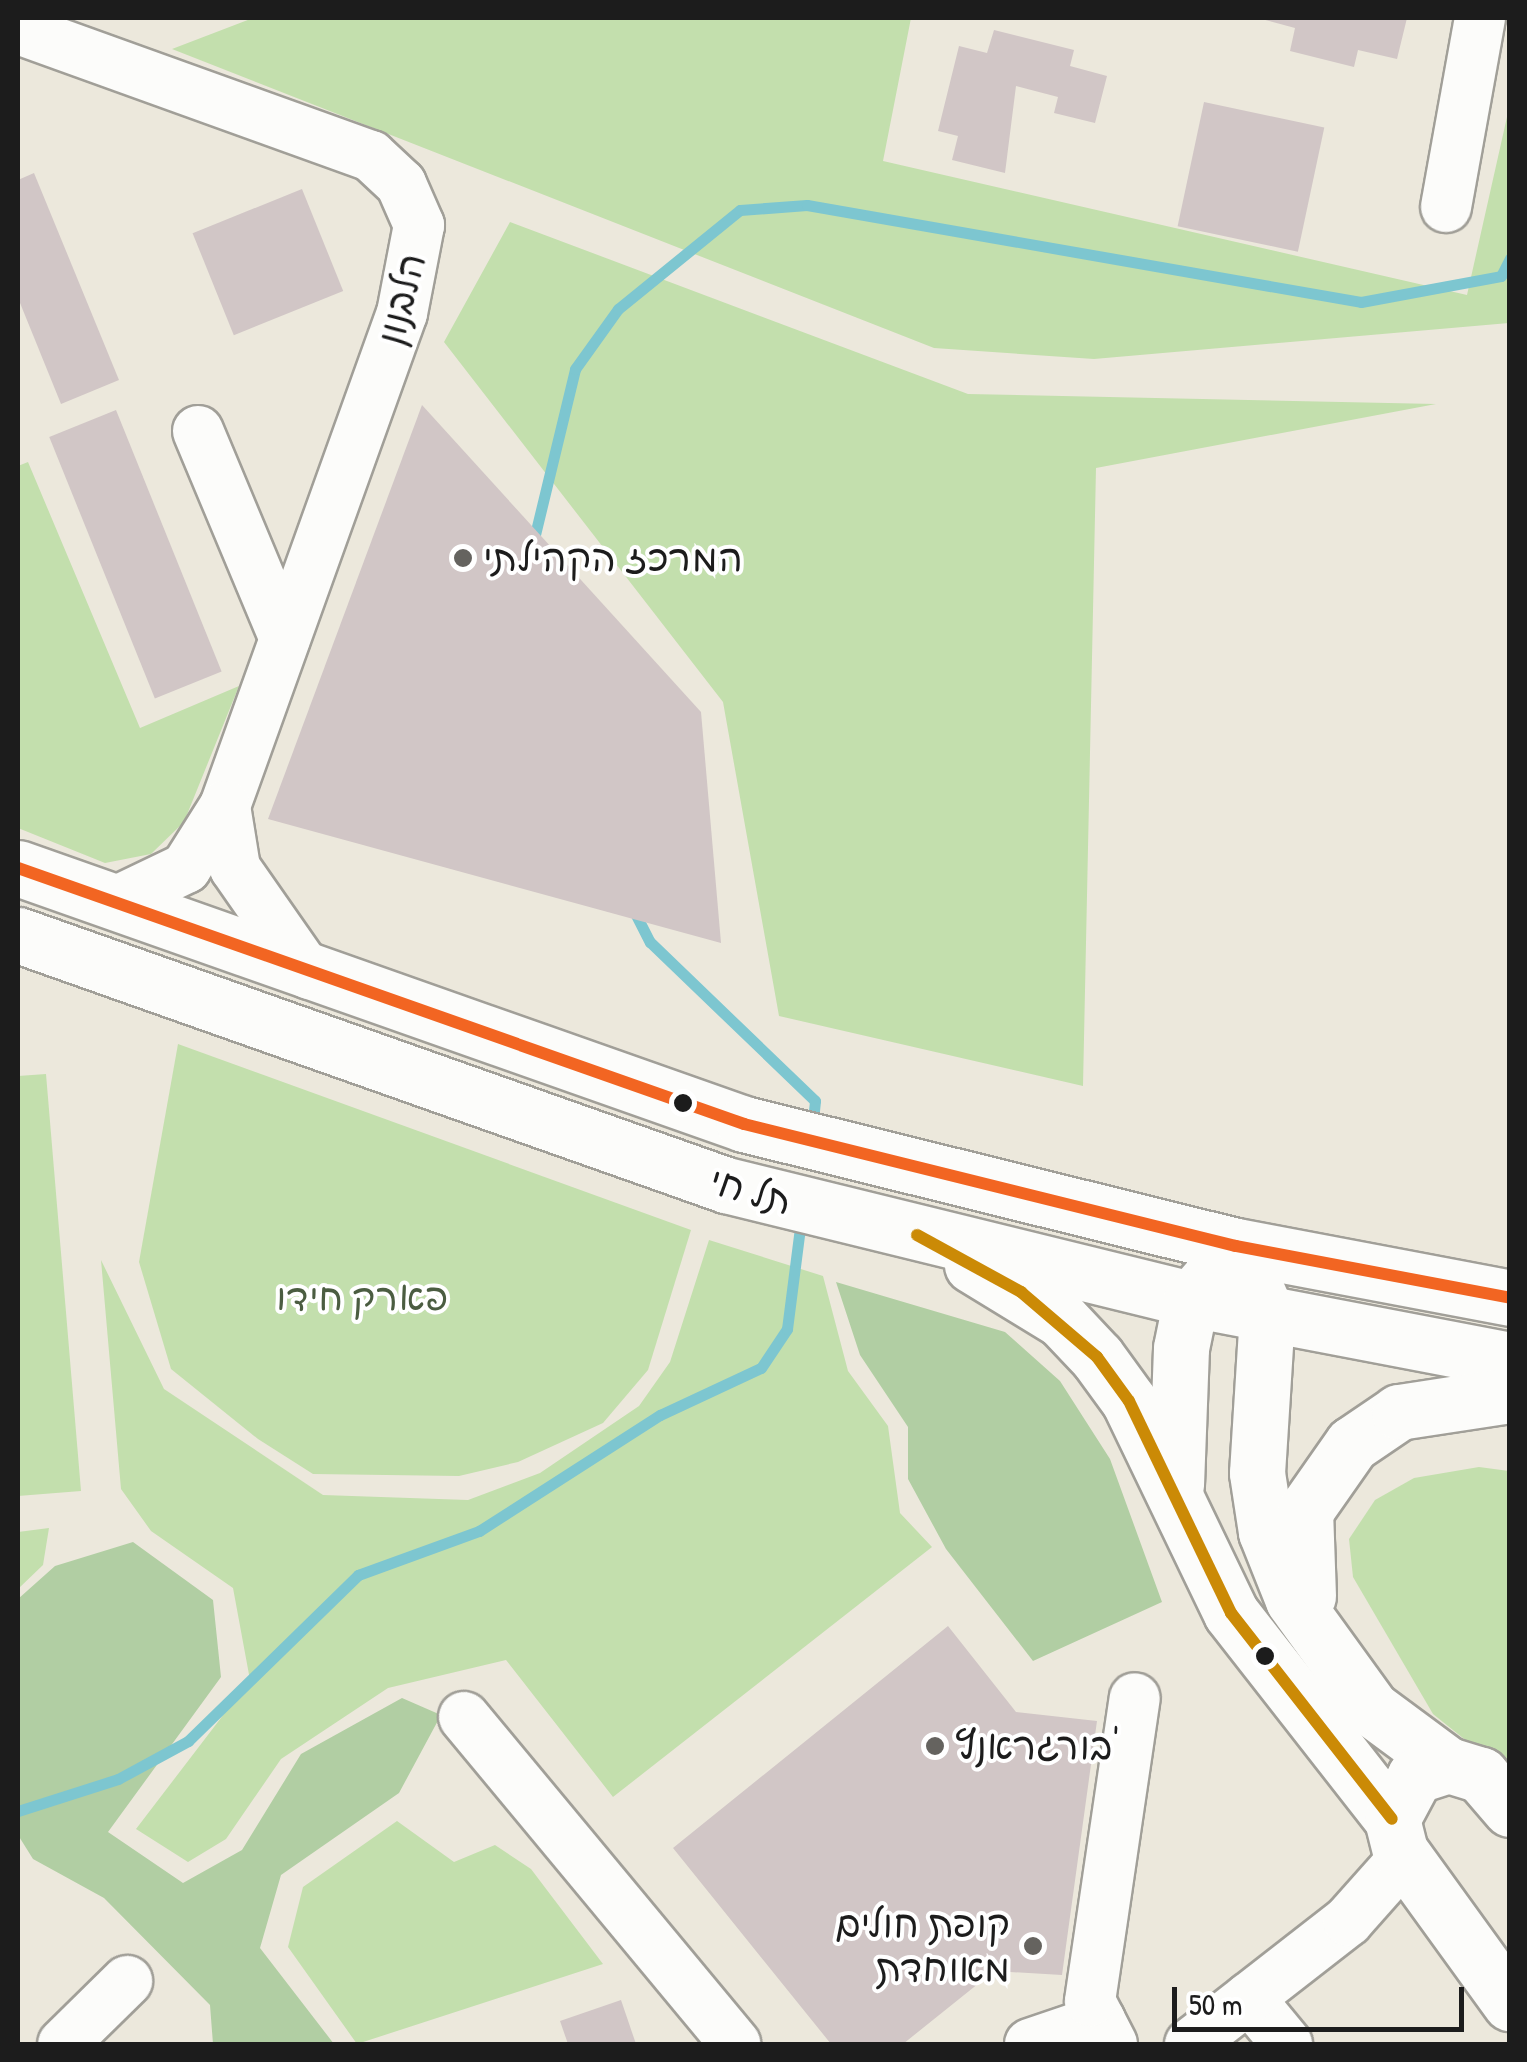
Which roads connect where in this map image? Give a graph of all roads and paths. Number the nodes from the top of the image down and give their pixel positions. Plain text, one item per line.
1 (1480, 18) edge
2 (18, 29) edge
3 (1446, 206) dead end
4 (198, 431) dead end
5 (286, 639) junction
6 (225, 806) junction
7 (18, 868) edge
8 (113, 903) junction
9 (18, 935) edge
10 (309, 974) junction
11 (916, 1235) junction
12 (1236, 1246) junction
13 (1510, 1298) edge
14 (1191, 1299) junction
15 (1268, 1314) junction
16 (1510, 1360) edge
17 (1510, 1395) edge
18 (1183, 1524) junction
19 (1313, 1633) junction
20 (1136, 1698) dead end
21 (464, 1717) dead end
22 (1448, 1765) junction
23 (1510, 1809) edge
24 (1410, 1859) junction
25 (127, 1981) dead end
26 (1250, 1998) junction
27 (1510, 2004) edge
28 (1106, 2032) edge
29 (63, 2044) edge
30 (735, 2044) edge
31 (1030, 2044) edge
32 (1190, 2044) edge
33 (1287, 2044) edge

1 - 3 street
2 - 5 street, הלבנון
4 - 5 street
5 - 6 street, הלבנון
6 - 8 street, הלבנון
6 - 10 street, הלבנון
7 - 8 highway, תל חי
8 - 10 highway, תל חי
9 - 11 highway, תל חי
10 - 12 highway, תל חי
11 - 14 highway, תל חי
11 - 18 highway
12 - 13 highway, תל חי
12 - 14 highway
12 - 15 highway
14 - 15 highway, תל חי
14 - 18 highway
15 - 16 highway, תל חי
15 - 19 highway
17 - 19 highway
18 - 24 highway
19 - 22 highway
20 - 28 street
21 - 30 street
22 - 23 highway
22 - 24 highway
24 - 26 street
24 - 27 highway
25 - 29 street
26 - 32 street
26 - 33 street
28 - 31 street

